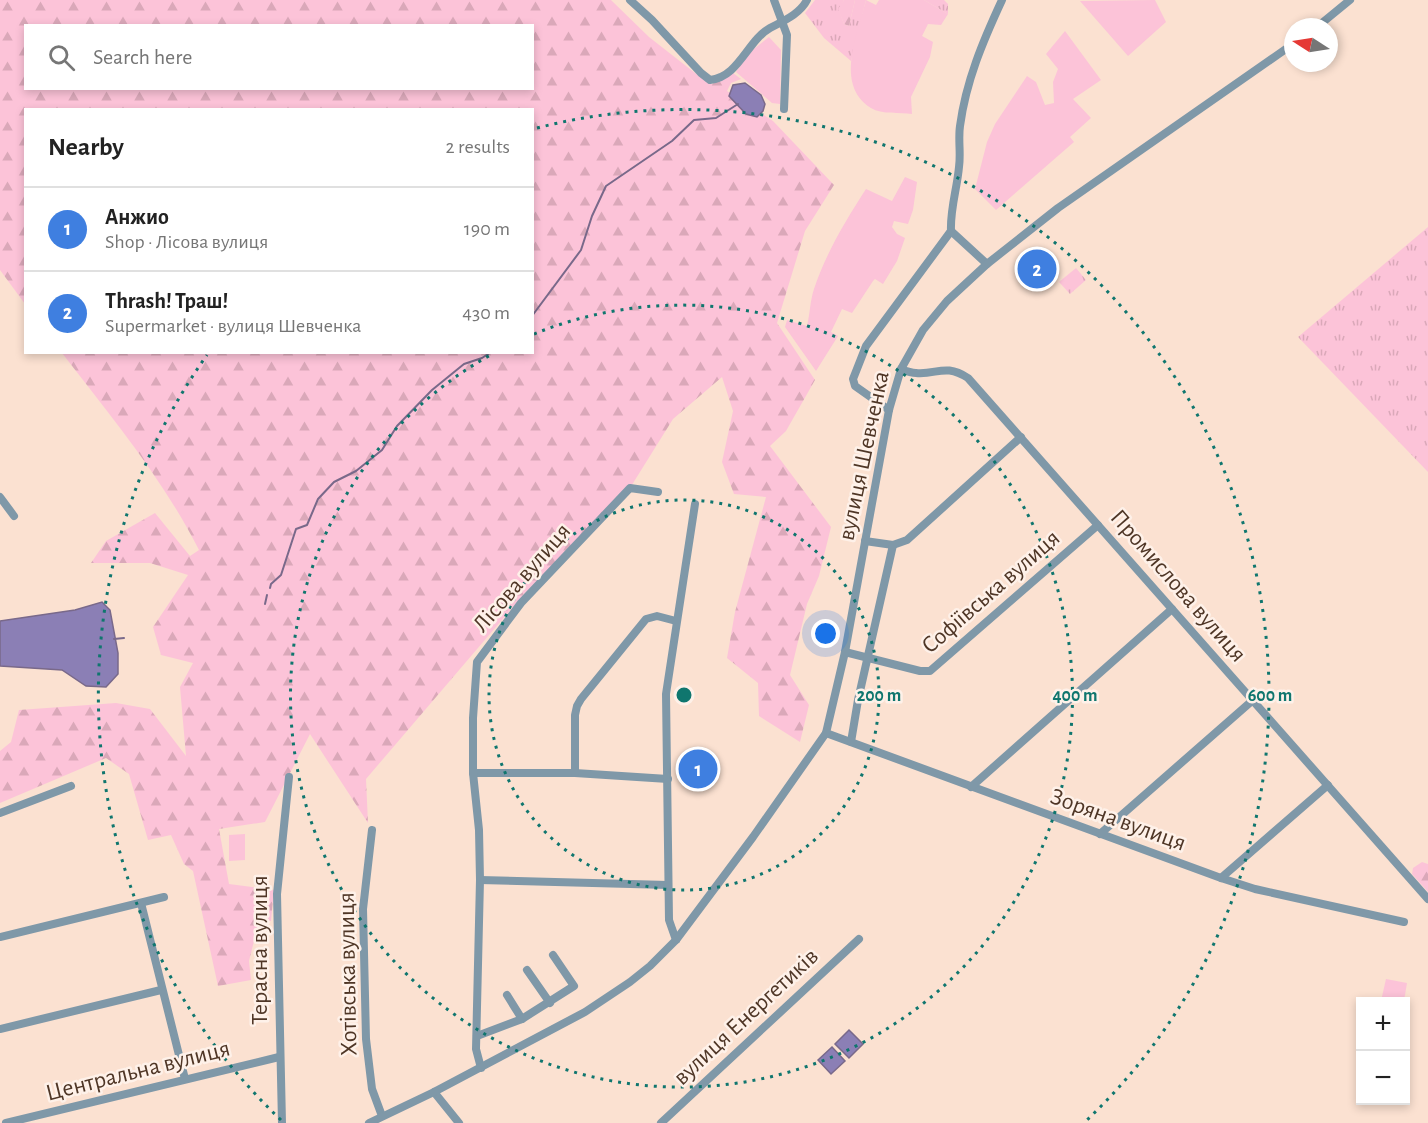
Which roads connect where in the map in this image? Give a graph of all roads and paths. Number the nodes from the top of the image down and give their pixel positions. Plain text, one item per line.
1 (630, 0) edge
2 (774, 0) edge
3 (807, 0) edge
4 (1002, 0) edge
5 (1350, 0) edge
6 (1328, 18) edge
7 (783, 23) junction
8 (1284, 50) edge
9 (784, 109) dead end
10 (951, 231) junction
11 (987, 264) junction
12 (901, 369) junction
13 (889, 410) junction
14 (1021, 437) junction
15 (658, 492) dead end
16 (0, 497) edge
17 (695, 504) dead end
18 (14, 516) dead end
19 (1098, 525) junction
20 (865, 541) junction
21 (893, 545) junction
22 (1172, 609) junction
23 (676, 621) junction
24 (845, 652) junction
25 (868, 658) junction
26 (1253, 700) junction
27 (826, 733) junction
28 (851, 742) junction
29 (473, 773) junction
30 (575, 773) junction
31 (289, 777) dead end
32 (668, 779) junction
33 (1328, 785) junction
34 (71, 786) dead end
35 (970, 787) junction
36 (0, 813) edge
37 (372, 830) dead end
38 (1100, 834) junction
39 (1221, 878) junction
40 (480, 880) junction
41 (668, 885) junction
42 (164, 897) dead end
43 (1428, 899) edge
44 (141, 903) junction
45 (1404, 922) dead end
46 (0, 937) edge
47 (859, 939) dead end
48 (676, 940) junction
49 (553, 955) dead end
50 (526, 970) dead end
51 (162, 990) junction
52 (507, 995) dead end
53 (549, 1003) junction
54 (522, 1019) junction
55 (0, 1029) edge
56 (477, 1036) junction
57 (279, 1057) junction
58 (481, 1068) junction
59 (185, 1079) junction
60 (434, 1092) junction
61 (382, 1116) junction
62 (6, 1123) edge
63 (282, 1123) edge
64 (369, 1123) edge
65 (459, 1123) edge
66 (661, 1123) edge

1 - 7 street
2 - 7 street
3 - 7 street
4 - 10 street
5 - 6 street
7 - 9 street
8 - 11 street, вулиця Шевченка
10 - 11 street
10 - 13 street
11 - 12 street, вулиця Шевченка
12 - 13 street, вулиця Шевченка
12 - 14 street, Промислова вулиця
13 - 20 street, вулиця Шевченка
14 - 19 street, Промислова вулиця
14 - 21 street
15 - 29 street, Лісова вулиця
16 - 18 street
17 - 23 street
19 - 22 street, Промислова вулиця
19 - 25 street, Софіївська вулиця
20 - 21 street
20 - 24 street, вулиця Шевченка
21 - 25 street
22 - 26 street, Промислова вулиця
22 - 35 street
23 - 30 street
23 - 32 street
24 - 25 street
24 - 27 street, вулиця Шевченка
25 - 28 street
26 - 33 street, Промислова вулиця
26 - 38 street
27 - 28 street, Зоряна вулиця
27 - 48 street, вулиця Шевченка
28 - 35 street, Зоряна вулиця
29 - 30 street
29 - 40 street, Лісова вулиця
30 - 32 street
31 - 57 street, Терасна вулиця
32 - 41 street
33 - 39 street
33 - 43 street, Промислова вулиця
34 - 36 street
35 - 38 street, Зоряна вулиця
37 - 61 street, Хотівська вулиця
38 - 39 street, Зоряна вулиця
39 - 45 street, Зоряна вулиця
40 - 41 street
40 - 56 street, Лісова вулиця
41 - 48 street
42 - 44 street
44 - 46 street
44 - 51 street
47 - 66 street, вулиця Енергетиків
48 - 58 street, вулиця Шевченка
49 - 53 street
50 - 53 street
51 - 55 street
51 - 59 street
52 - 54 street
53 - 54 street
54 - 56 street
56 - 58 street, Лісова вулиця
57 - 59 street, Центральна вулиця
57 - 63 street, Терасна вулиця
58 - 60 street, вулиця Шевченка
59 - 62 street, Центральна вулиця
60 - 61 street, вулиця Шевченка
60 - 65 street
61 - 64 street, вулиця Шевченка

